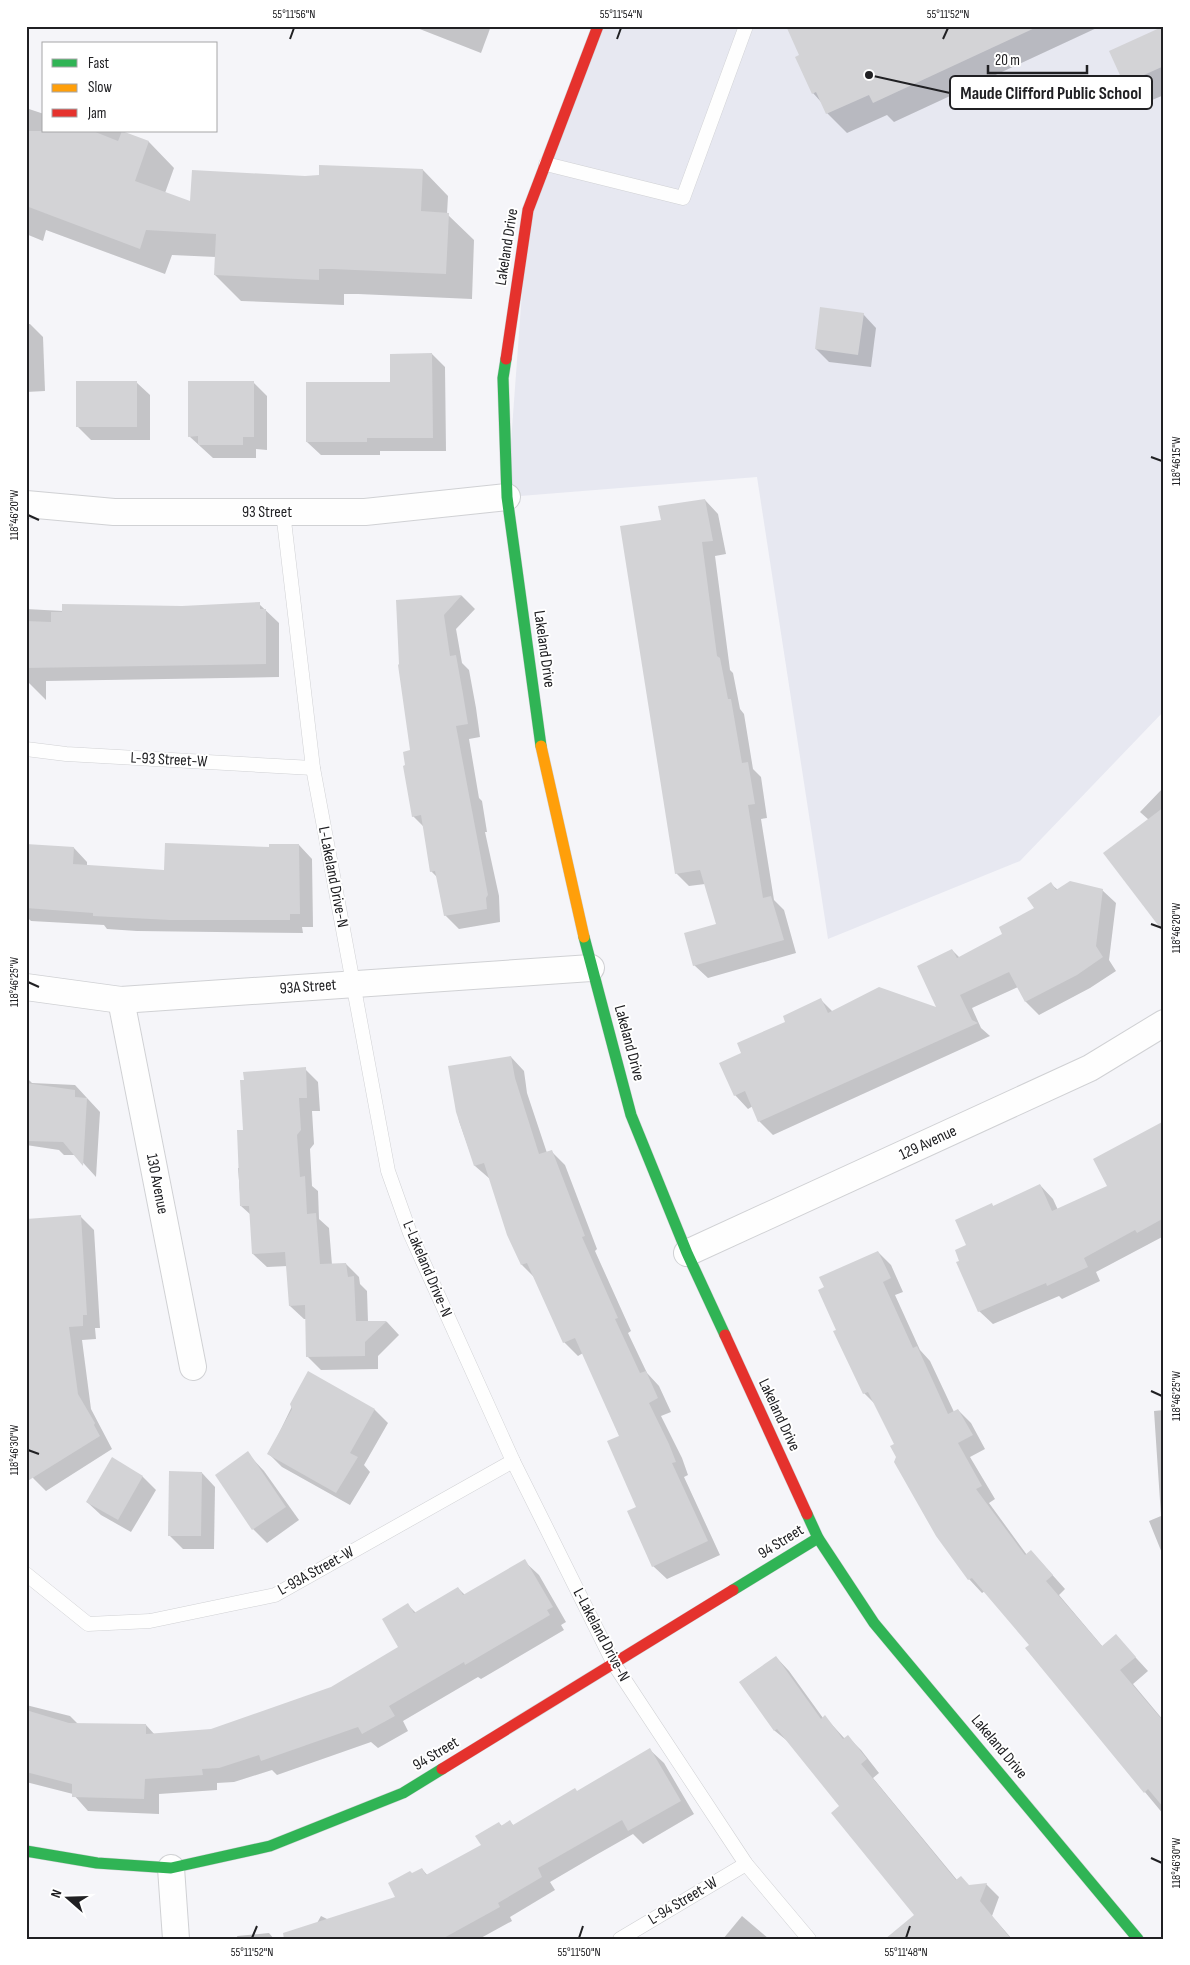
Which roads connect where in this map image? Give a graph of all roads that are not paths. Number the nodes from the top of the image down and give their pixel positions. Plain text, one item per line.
1 (598, 26) edge
2 (746, 26) edge
3 (546, 164) junction
4 (507, 498) junction
5 (26, 504) edge
6 (283, 512) junction
7 (26, 749) edge
8 (313, 768) junction
9 (591, 968) junction
10 (354, 984) junction
11 (26, 987) edge
12 (121, 1000) junction
13 (1164, 1023) edge
14 (687, 1253) junction
15 (193, 1367) dead end
16 (513, 1462) junction
17 (818, 1538) junction
18 (26, 1574) edge
19 (614, 1664) junction
20 (26, 1850) edge
21 (746, 1864) junction
22 (170, 1868) junction
23 (176, 1939) edge
24 (620, 1939) edge
25 (809, 1939) edge
26 (1138, 1939) edge

1 - 3 street, Lakeland Drive
2 - 3 lane
3 - 4 street, Lakeland Drive
4 - 6 street, 93 Street
4 - 9 street, Lakeland Drive
5 - 6 street, 93 Street
6 - 8 lane, L-Lakeland Drive-N
7 - 8 lane, L-93 Street-W
8 - 10 lane, L-Lakeland Drive-N
9 - 10 street, 93A Street
9 - 14 street, Lakeland Drive
10 - 12 street, 93A Street
10 - 16 lane, L-Lakeland Drive-N
11 - 12 street, 93A Street
12 - 15 street, 130 Avenue
13 - 14 street, 129 Avenue
14 - 17 street, Lakeland Drive
16 - 18 lane, L-93A Street-W
16 - 19 lane, L-Lakeland Drive-N
17 - 19 street, 94 Street
17 - 26 street, Lakeland Drive
19 - 21 lane, L-Lakeland Drive-N
19 - 22 street, 94 Street
20 - 22 street, 94 Street
21 - 24 lane, L-94 Street-W
21 - 25 lane, L-Lakeland Drive-N
22 - 23 street

